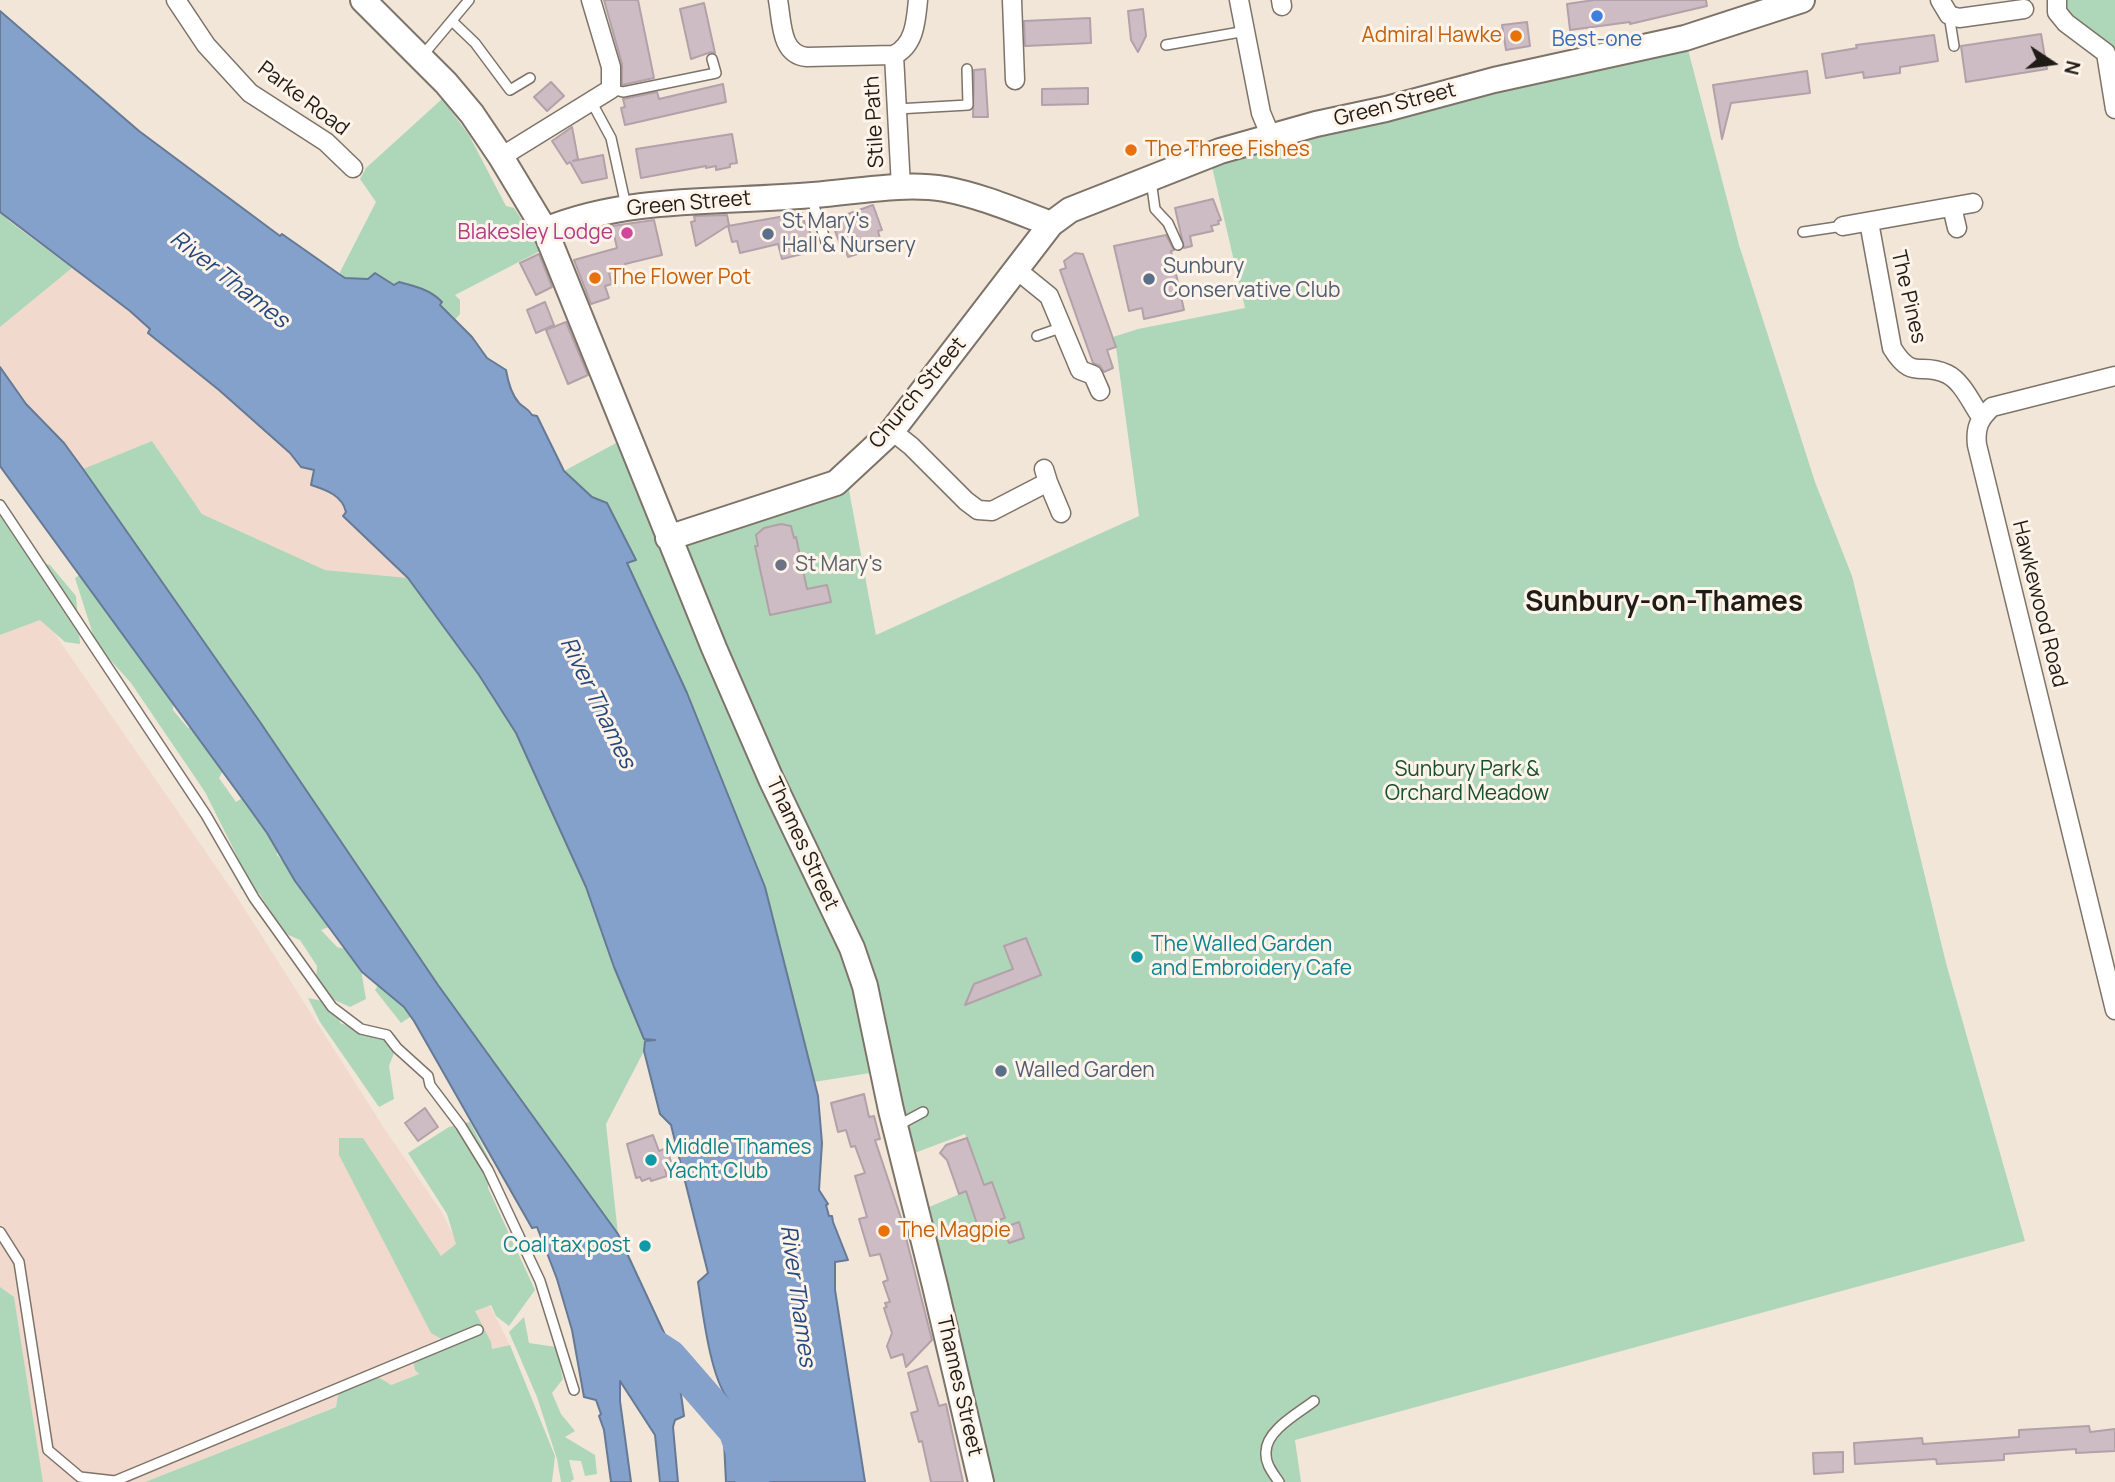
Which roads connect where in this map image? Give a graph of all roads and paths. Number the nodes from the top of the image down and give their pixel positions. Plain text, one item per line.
1 (176, 0) edge
2 (363, 0) edge
3 (469, 0) edge
4 (591, 0) edge
5 (778, 0) edge
6 (918, 0) edge
7 (1012, 0) edge
8 (1238, 0) edge
9 (1802, 0) edge
10 (2057, 0) edge
11 (1945, 8) edge
12 (2024, 9) dead end
13 (452, 21) junction
14 (1246, 32) junction
15 (1166, 45) dead end
16 (1954, 46) dead end
17 (894, 55) junction
18 (420, 58) junction
19 (712, 59) dead end
20 (967, 69) dead end
21 (530, 78) dead end
22 (1015, 80) dead end
23 (611, 89) junction
24 (591, 101) junction
25 (897, 109) junction
26 (2115, 109) edge
27 (1271, 137) junction
28 (501, 157) junction
29 (353, 168) dead end
30 (1151, 177) junction
31 (901, 187) junction
32 (810, 196) junction
33 (624, 197) dead end
34 (1973, 203) dead end
35 (1952, 206) junction
36 (1869, 222) junction
37 (1051, 224) junction
38 (1843, 226) joint
39 (1957, 229) dead end
40 (545, 230) junction
41 (1803, 232) dead end
42 (826, 242) dead end
43 (1178, 244) dead end
44 (1017, 270) junction
45 (1063, 327) junction
46 (1037, 337) dead end
47 (2115, 376) edge
48 (1100, 391) dead end
49 (1981, 417) junction
50 (892, 432) junction
51 (0, 505) edge
52 (1061, 513) dead end
53 (668, 538) junction
54 (2106, 937) edge
55 (2115, 1010) edge
56 (923, 1112) dead end
57 (895, 1127) junction
58 (0, 1231) edge
59 (478, 1330) dead end
60 (574, 1391) dead end
61 (1314, 1401) dead end
62 (981, 1482) edge
63 (1279, 1482) edge

1 - 29 street, Parke Road
2 - 18 street, Thames Street
3 - 13 lane
4 - 23 street
5 - 17 street, Stile Path
6 - 17 street, Stile Path
7 - 22 street
8 - 14 street
9 - 27 street, Green Street
10 - 26 street
11 - 12 street
11 - 16 lane
13 - 18 lane
13 - 21 lane
14 - 15 lane
14 - 27 street
17 - 25 street, Stile Path
18 - 28 street, Thames Street
19 - 23 lane
20 - 25 lane
23 - 24 street
24 - 28 street
24 - 33 lane
25 - 31 street, Stile Path
27 - 30 street, Green Street
28 - 40 street, Thames Street
30 - 37 street, Green Street
30 - 43 lane
31 - 32 street, Green Street
31 - 37 street, Green Street
32 - 40 street, Green Street
32 - 42 lane
34 - 35 street
35 - 36 street
35 - 39 street
36 - 38 street
36 - 49 street, The Pines
37 - 44 street, Church Street
38 - 41 lane
40 - 53 street, Thames Street
44 - 45 street
44 - 50 street, Church Street
45 - 46 lane
45 - 48 street
47 - 49 street
49 - 54 street, Hawkewood Road
50 - 52 street
50 - 53 street, Church Street
51 - 60 lane
53 - 57 street, Thames Street
54 - 55 street, Hawkewood Road
56 - 57 lane
57 - 62 street, Thames Street
58 - 59 lane
61 - 63 lane

